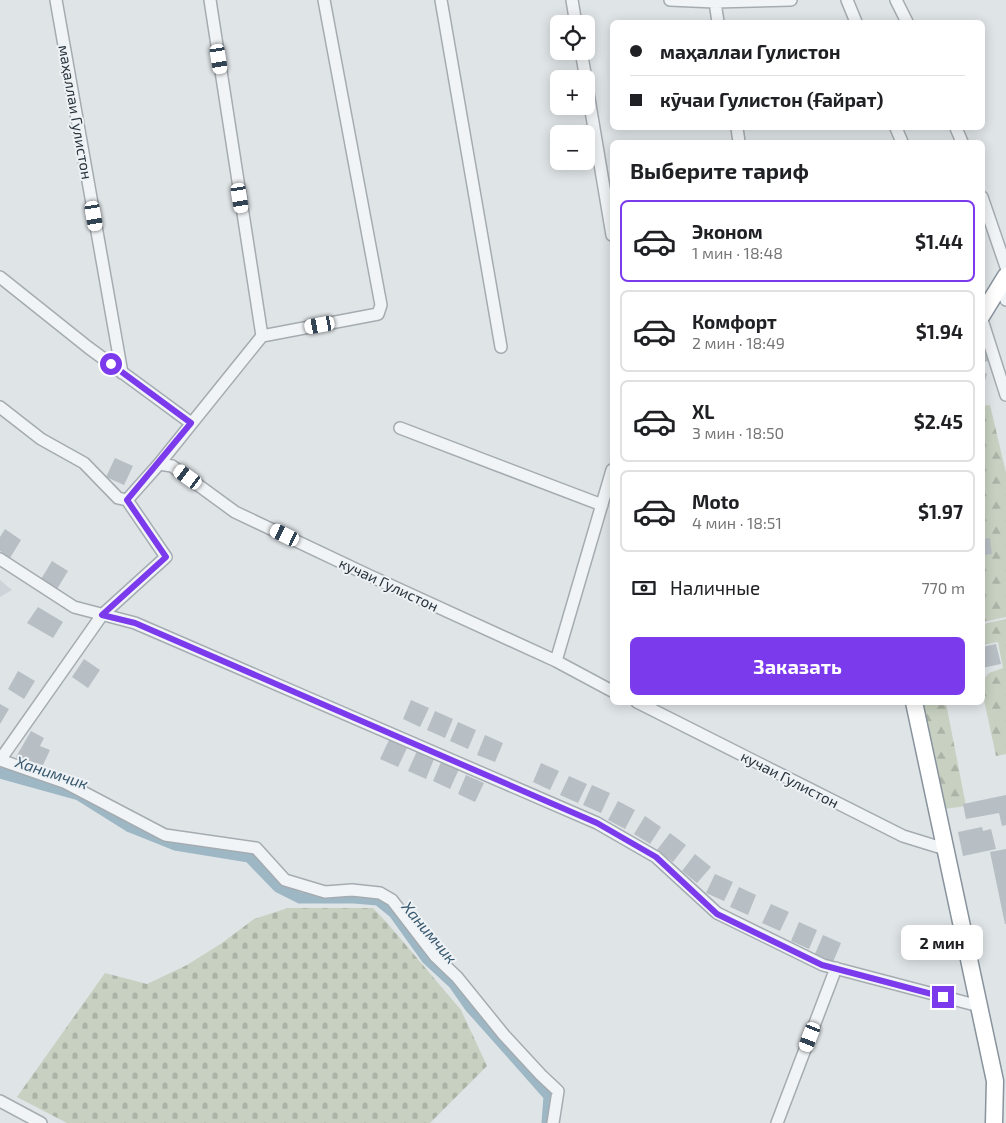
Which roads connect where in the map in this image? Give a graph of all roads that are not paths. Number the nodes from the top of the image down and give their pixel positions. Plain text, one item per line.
1 (56, 0) edge
2 (210, 0) edge
3 (324, 0) edge
4 (441, 0) edge
5 (572, 0) edge
6 (670, 0) edge
7 (791, 0) edge
8 (847, 0) edge
9 (896, 0) edge
10 (715, 2) junction
11 (574, 15) edge
12 (718, 20) edge
13 (855, 20) edge
14 (906, 20) edge
15 (592, 115) edge
16 (985, 206) edge
17 (610, 223) edge
18 (1006, 267) edge
19 (0, 277) edge
20 (1003, 280) edge
21 (1006, 300) edge
22 (985, 310) edge
23 (985, 329) edge
24 (262, 336) junction
25 (501, 347) dead end
26 (122, 373) junction
27 (1006, 395) edge
28 (0, 407) edge
29 (191, 423) junction
30 (400, 428) dead end
31 (158, 464) junction
32 (610, 477) edge
33 (127, 500) junction
34 (602, 505) junction
35 (0, 559) edge
36 (102, 615) junction
37 (556, 661) junction
38 (610, 690) edge
39 (643, 705) edge
40 (915, 705) edge
41 (0, 760) edge
42 (945, 849) junction
43 (836, 968) junction
44 (979, 1006) junction
45 (0, 1101) edge
46 (41, 1123) edge
47 (553, 1123) edge
48 (777, 1123) edge
49 (994, 1123) edge

1 - 26 street, маҳаллаи Гулистон
2 - 24 street
3 - 24 street
4 - 25 street
5 - 11 street
6 - 10 street
7 - 10 street
8 - 13 street
9 - 14 street
10 - 12 street
15 - 17 street
16 - 18 street
19 - 26 street
20 - 21 street
20 - 22 highway
23 - 27 street
24 - 29 street
26 - 29 street
28 - 33 street
29 - 31 street
30 - 34 street
31 - 33 street
31 - 37 street, кучаи Гулистон
32 - 34 street
33 - 36 street
34 - 37 street
35 - 36 street
36 - 41 street
36 - 43 street
37 - 38 street, кучаи Гулистон
39 - 42 street, кучаи Гулистон
40 - 42 highway
41 - 47 street
42 - 44 highway
43 - 44 street
43 - 48 street
44 - 49 highway
45 - 46 street

